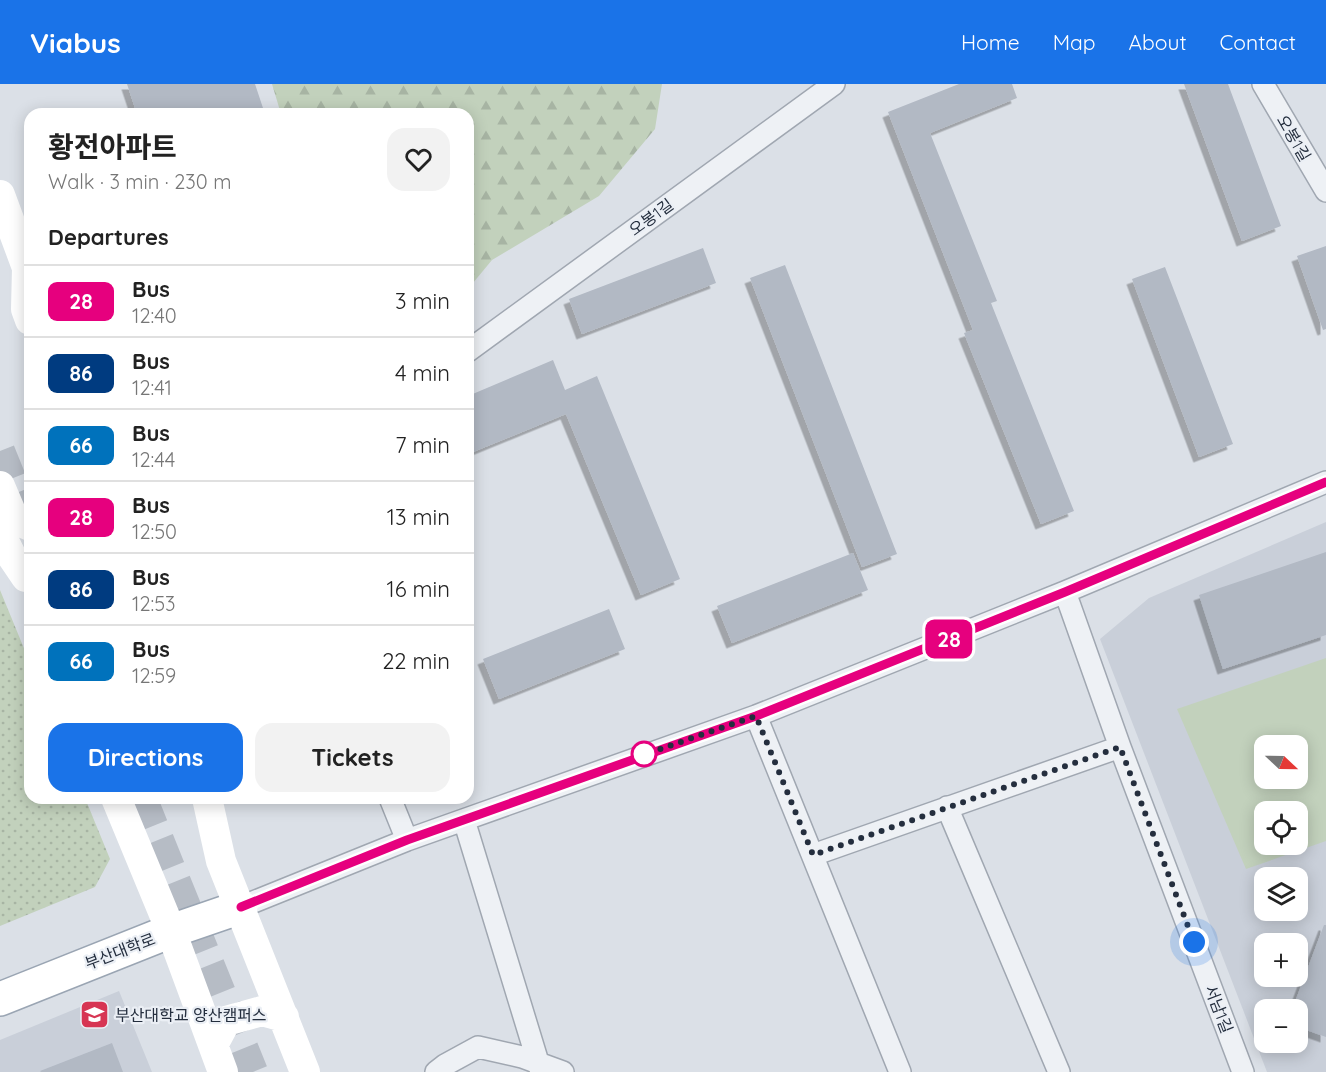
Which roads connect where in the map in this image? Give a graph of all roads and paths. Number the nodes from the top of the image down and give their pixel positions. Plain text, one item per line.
1 (834, 84) edge
2 (1263, 84) edge
3 (1326, 191) edge
4 (0, 195) edge
5 (24, 261) edge
6 (474, 347) edge
7 (1326, 482) edge
8 (0, 486) edge
9 (24, 523) edge
10 (0, 533) edge
11 (24, 571) edge
12 (1065, 592) junction
13 (756, 716) junction
14 (1120, 747) junction
15 (118, 804) edge
16 (208, 804) edge
17 (392, 804) edge
18 (947, 807) junction
19 (464, 820) junction
20 (407, 840) junction
21 (813, 855) junction
22 (241, 907) junction
23 (171, 931) junction
24 (0, 999) edge
25 (284, 1017) junction
26 (218, 1058) edge
27 (538, 1067) edge
28 (305, 1072) edge
29 (436, 1072) edge
30 (563, 1072) edge
31 (900, 1072) edge
32 (1059, 1072) edge
33 (1243, 1072) edge

1 - 6 street, 오봉1길
2 - 3 street, 오봉1길
4 - 5 main road
7 - 12 street
8 - 9 main road
10 - 11 main road
12 - 13 street
12 - 14 street, 서남1길
13 - 19 street
13 - 21 street
14 - 18 street
14 - 33 street, 서남1길
15 - 23 main road
16 - 22 main road
17 - 20 street
18 - 21 street
18 - 32 street
19 - 20 street
19 - 27 street
20 - 22 street
21 - 31 street
22 - 23 main road, 부산대학로
22 - 25 main road
23 - 24 main road, 부산대학로
23 - 26 main road
25 - 26 main road
25 - 28 main road
27 - 29 street
27 - 30 street

